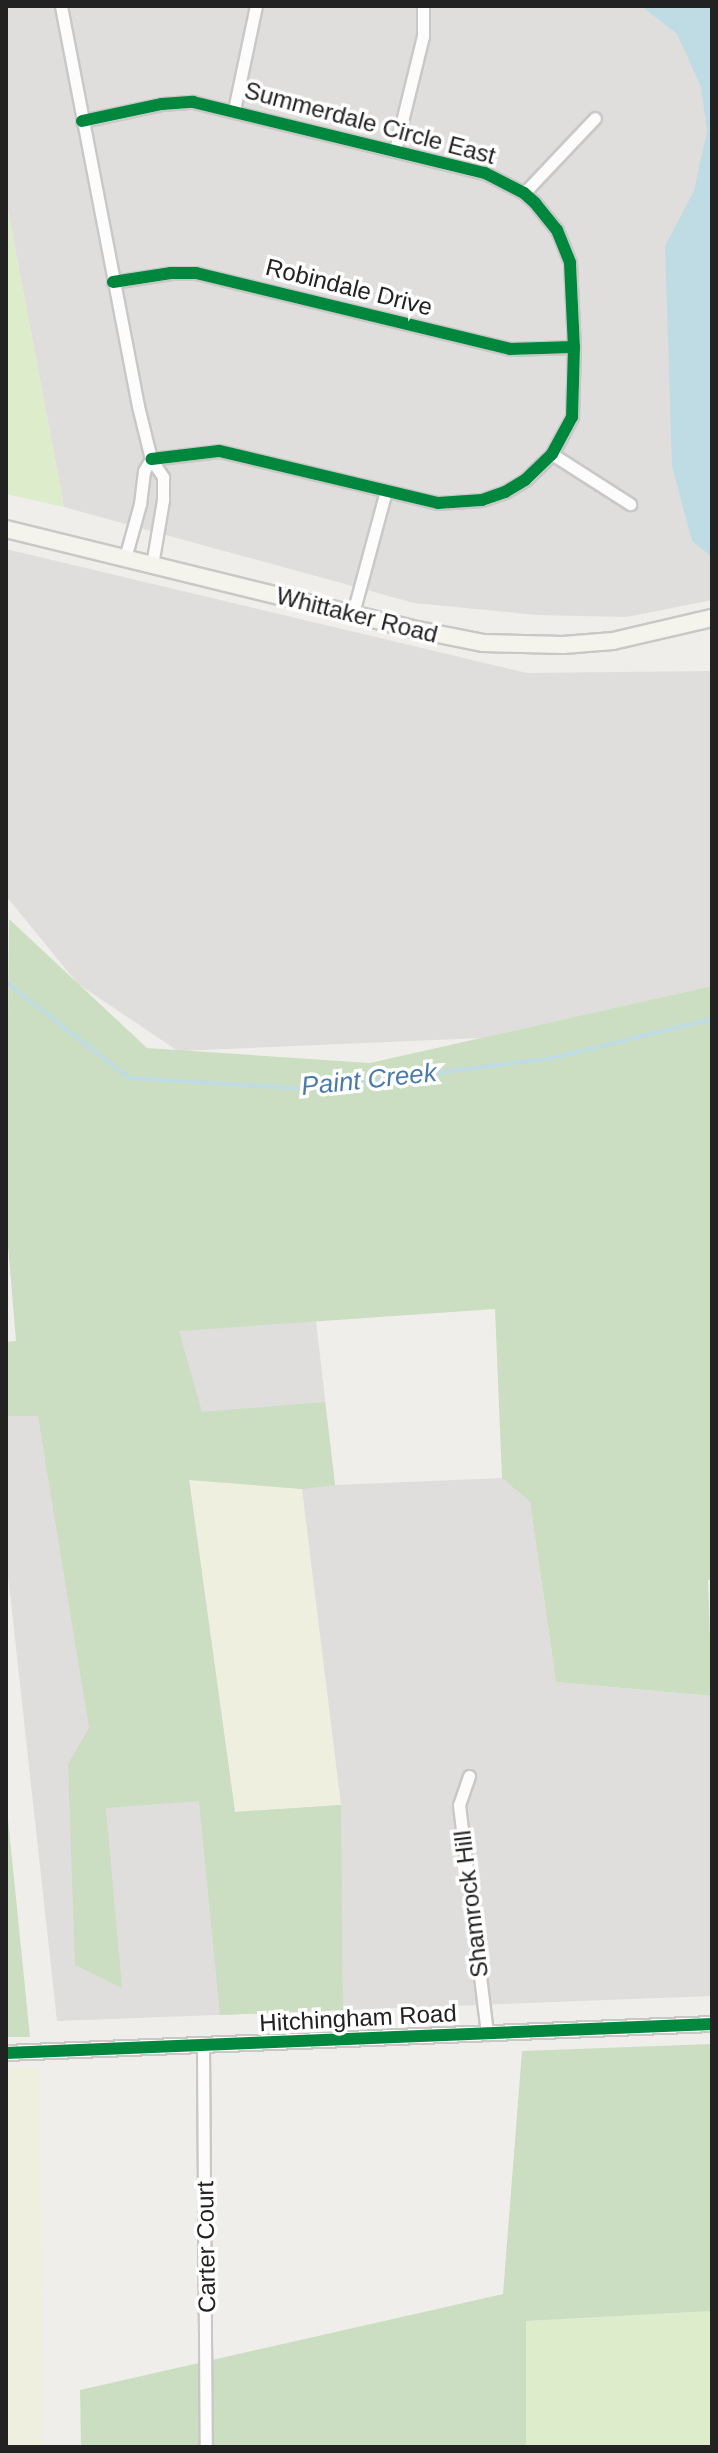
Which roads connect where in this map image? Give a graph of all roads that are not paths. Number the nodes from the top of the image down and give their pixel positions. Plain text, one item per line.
1 (61, 6) edge
2 (256, 6) edge
3 (423, 6) edge
4 (234, 110) junction
5 (595, 118) dead end
6 (82, 121) junction
7 (395, 150) junction
8 (524, 193) junction
9 (113, 282) junction
10 (574, 347) junction
11 (552, 454) junction
12 (151, 459) junction
13 (386, 491) junction
14 (630, 504) dead end
15 (6, 529) edge
16 (125, 558) junction
17 (152, 565) junction
18 (353, 613) junction
19 (712, 618) edge
20 (469, 1776) dead end
21 (712, 2024) edge
22 (487, 2034) junction
23 (203, 2047) junction
24 (6, 2053) edge
25 (206, 2447) edge

1 - 6 street
2 - 4 street
3 - 7 street
4 - 6 street, Summerdale Circle East
4 - 7 street, Summerdale Circle East
5 - 8 street
6 - 9 street
7 - 8 street, Summerdale Circle East
8 - 10 street, Summerdale Circle East
9 - 10 street, Robindale Drive
9 - 12 street
10 - 11 street, Summerdale Circle East
11 - 13 street, Summerdale Circle East
11 - 14 street
12 - 13 street, Summerdale Circle East
12 - 16 street
12 - 17 street
13 - 18 street
15 - 16 main road, Whittaker Road
16 - 17 main road, Whittaker Road
17 - 18 main road, Whittaker Road
18 - 19 main road, Whittaker Road
20 - 22 street, Shamrock Hill
21 - 22 street, Hitchingham Road
22 - 23 street, Hitchingham Road
23 - 24 street, Hitchingham Road
23 - 25 street, Carter Court

